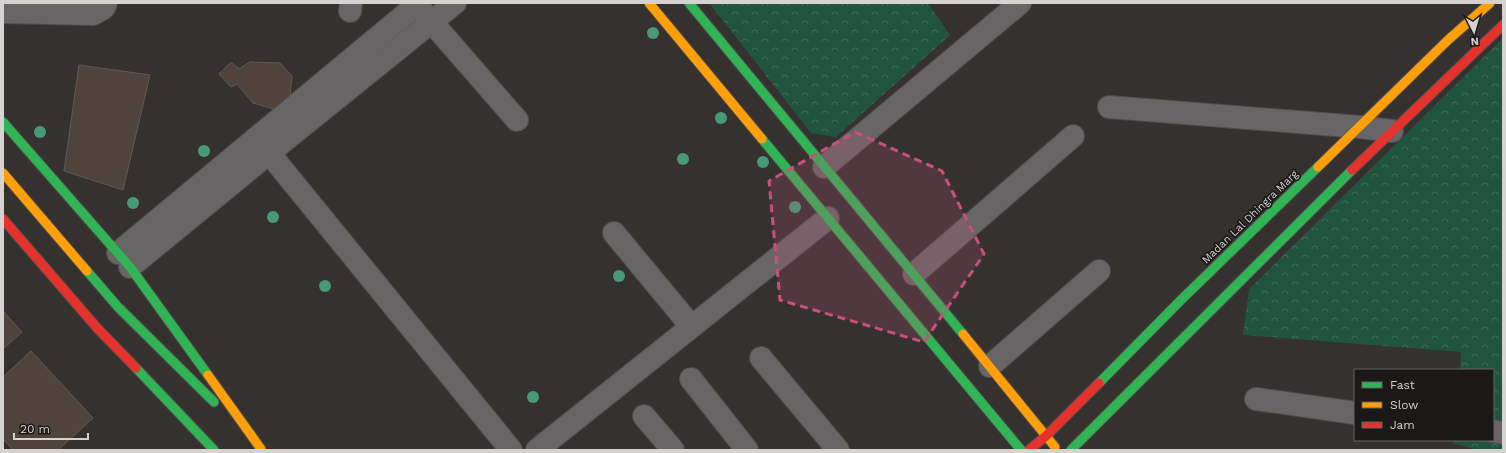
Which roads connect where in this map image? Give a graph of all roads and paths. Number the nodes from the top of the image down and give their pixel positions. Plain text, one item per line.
1 (106, 3) edge
2 (455, 3) edge
3 (649, 3) edge
4 (689, 3) edge
5 (1020, 3) edge
6 (418, 4) edge
7 (3, 12) edge
8 (1494, 14) edge
9 (432, 23) junction
10 (1109, 107) dead end
11 (517, 120) dead end
12 (3, 122) edge
13 (1360, 127) junction
14 (1392, 131) junction
15 (1073, 136) dead end
16 (262, 146) junction
17 (824, 167) junction
18 (3, 173) edge
19 (828, 218) junction
20 (3, 219) edge
21 (614, 233) dead end
22 (124, 260) junction
23 (1099, 271) dead end
24 (914, 274) junction
25 (691, 326) junction
26 (761, 358) dead end
27 (990, 366) junction
28 (690, 379) dead end
29 (1256, 399) dead end
30 (1354, 413) edge
31 (644, 416) dead end
32 (1046, 436) junction
33 (214, 450) edge
34 (261, 450) edge
35 (511, 450) edge
36 (536, 450) edge
37 (673, 450) edge
38 (747, 450) edge
39 (838, 450) edge
40 (1021, 450) edge
41 (1029, 450) edge
42 (1058, 450) edge
43 (1071, 450) edge

1 - 7 street
2 - 9 street
3 - 19 street
4 - 17 street
5 - 17 street
6 - 9 street
6 - 16 street
8 - 13 street, Madan Lal Dhingra Marg
8 - 14 street, Madan Lal Dhingra Marg
9 - 11 street
9 - 16 street
10 - 13 street
12 - 22 street
13 - 14 street
13 - 32 street, Madan Lal Dhingra Marg
14 - 43 street, Madan Lal Dhingra Marg
15 - 24 street
16 - 22 street
16 - 35 street
17 - 24 street
18 - 34 street
19 - 25 street
19 - 40 street
20 - 33 street
21 - 25 street
22 - 34 street
23 - 27 street
24 - 27 street
25 - 36 street
26 - 39 street
27 - 32 street
28 - 38 street
29 - 30 street
31 - 37 street
32 - 41 street, Madan Lal Dhingra Marg
32 - 42 street

